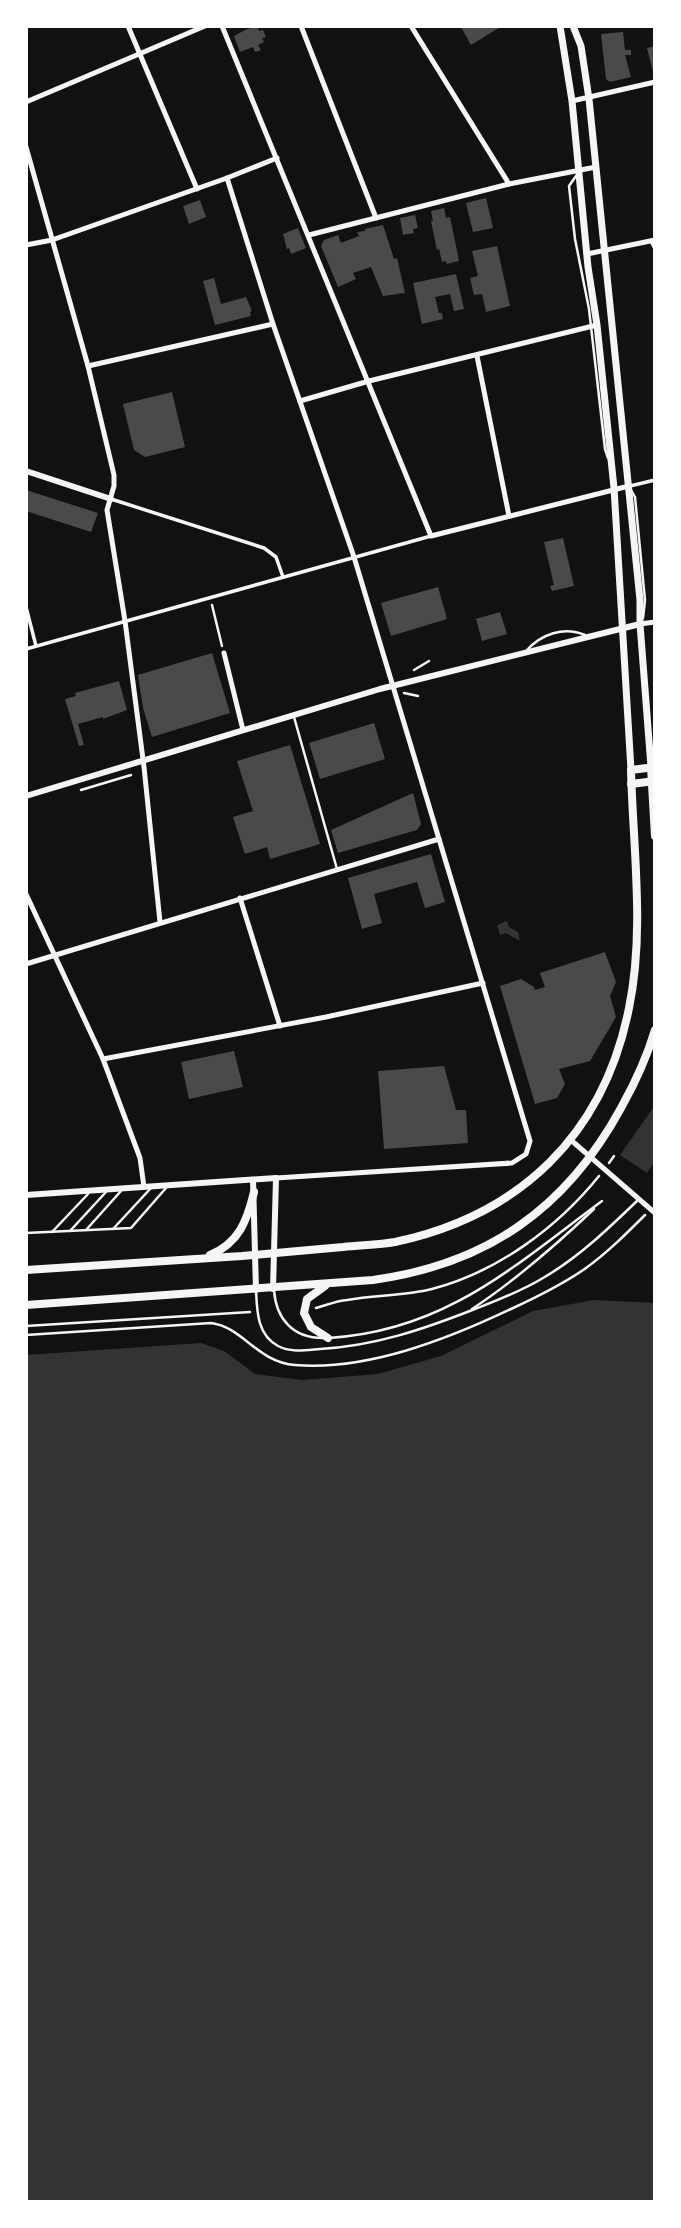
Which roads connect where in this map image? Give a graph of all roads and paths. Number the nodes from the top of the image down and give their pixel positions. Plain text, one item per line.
1 (128, 26) edge
2 (205, 26) edge
3 (222, 26) edge
4 (301, 26) edge
5 (411, 26) edge
6 (560, 26) edge
7 (573, 26) edge
8 (139, 53) junction
9 (655, 82) edge
10 (589, 99) junction
11 (572, 101) junction
12 (26, 102) edge
13 (26, 147) edge
14 (277, 158) junction
15 (596, 167) junction
16 (580, 170) junction
17 (227, 178) junction
18 (509, 184) junction
19 (197, 189) junction
20 (376, 218) junction
21 (309, 235) junction
22 (52, 240) junction
23 (653, 241) edge
24 (26, 245) edge
25 (655, 250) edge
26 (605, 252) junction
27 (587, 254) junction
28 (273, 324) junction
29 (594, 326) junction
30 (477, 356) junction
31 (88, 366) junction
32 (369, 381) junction
33 (300, 401) junction
34 (26, 471) edge
35 (655, 480) edge
36 (629, 486) junction
37 (614, 488) junction
38 (111, 499) junction
39 (509, 516) junction
40 (431, 536) junction
41 (354, 556) junction
42 (283, 577) junction
43 (210, 597) junction
44 (26, 607) edge
45 (125, 621) junction
46 (655, 622) edge
47 (640, 624) junction
48 (622, 628) junction
49 (587, 636) junction
50 (220, 637) dead end
51 (36, 646) junction
52 (26, 649) edge
53 (224, 653) dead end
54 (524, 653) junction
55 (393, 686) junction
56 (293, 714) junction
57 (243, 730) junction
58 (143, 761) junction
59 (653, 767) edge
60 (631, 770) junction
61 (653, 782) edge
62 (631, 784) junction
63 (26, 796) edge
64 (655, 836) edge
65 (439, 839) junction
66 (337, 870) junction
67 (26, 894) edge
68 (240, 898) junction
69 (160, 922) junction
70 (56, 956) junction
71 (26, 964) edge
72 (483, 984) junction
73 (280, 1026) junction
74 (655, 1030) edge
75 (103, 1059) junction
76 (572, 1141) junction
77 (592, 1157) junction
78 (276, 1178) junction
79 (253, 1180) junction
80 (168, 1186) junction
81 (144, 1187) junction
82 (152, 1187) junction
83 (123, 1188) junction
84 (108, 1189) junction
85 (91, 1190) junction
86 (254, 1192) junction
87 (26, 1195) edge
88 (639, 1199) junction
89 (655, 1213) edge
90 (113, 1229) junction
91 (86, 1230) junction
92 (70, 1231) junction
93 (52, 1232) junction
94 (26, 1233) edge
95 (274, 1253) junction
96 (255, 1255) junction
97 (201, 1258) junction
98 (26, 1270) edge
99 (327, 1284) junction
100 (274, 1289) junction
101 (256, 1290) junction
102 (26, 1305) edge
103 (242, 1313) dead end
104 (466, 1313) junction
105 (26, 1326) edge
106 (227, 1328) dead end
107 (26, 1335) edge
108 (328, 1338) junction

1 - 8 street
2 - 8 street
3 - 14 street
4 - 20 street
5 - 18 street
6 - 11 main road
7 - 10 main road
8 - 12 street
8 - 19 street
9 - 10 street
10 - 11 street
10 - 15 main road
11 - 16 main road
13 - 22 street
14 - 17 street
14 - 21 street
15 - 16 street
15 - 26 main road
16 - 18 street
16 - 27 main road
16 - 29 lane
17 - 19 street
17 - 28 street
18 - 20 street
19 - 22 street
20 - 21 street
21 - 32 street
22 - 24 street
22 - 31 street
23 - 25 lane
23 - 26 street
26 - 27 street
26 - 36 main road
27 - 29 main road
28 - 31 street
28 - 33 street
29 - 30 street
29 - 37 main road
30 - 32 street
30 - 39 street
31 - 38 street
32 - 33 street
32 - 40 street
33 - 41 street
34 - 38 street
35 - 36 street
36 - 37 street
36 - 47 main road
37 - 39 street
37 - 48 main road
38 - 42 street
38 - 45 street
39 - 40 street
40 - 41 street
41 - 42 street
41 - 55 street
42 - 43 street
43 - 45 street
43 - 50 path
44 - 51 street
45 - 51 street
45 - 58 street
46 - 47 street
47 - 48 street
47 - 59 main road
48 - 49 street
48 - 60 main road
49 - 54 street
49 - 54 lane
51 - 52 street
53 - 57 street
54 - 55 street
55 - 56 street
55 - 65 street
56 - 57 street
56 - 66 lane
57 - 58 street
58 - 63 street
58 - 69 street
59 - 60 main road
59 - 61 main road
60 - 62 main road
61 - 62 main road
61 - 64 main road
62 - 76 main road
65 - 66 street
65 - 72 street
66 - 68 street
67 - 70 street
68 - 69 street
68 - 73 street
69 - 70 street
70 - 71 street
70 - 75 street
72 - 73 street
72 - 78 street
73 - 75 street
74 - 77 main road
75 - 81 street
76 - 77 street
76 - 95 main road
77 - 88 street
77 - 99 main road
78 - 79 street
78 - 95 street
79 - 80 street
79 - 86 street
80 - 82 street
80 - 90 lane
81 - 82 street
81 - 83 street
82 - 90 lane
83 - 84 street
83 - 91 lane
84 - 85 street
84 - 92 lane
85 - 87 street
85 - 93 lane
86 - 96 street
86 - 97 main road
88 - 89 street
88 - 104 lane
90 - 91 lane
91 - 92 lane
92 - 93 lane
93 - 94 lane
95 - 96 main road
95 - 100 street
96 - 97 main road
96 - 101 street
97 - 98 main road
99 - 100 main road
99 - 108 main road
100 - 101 main road
100 - 108 lane
101 - 102 main road
101 - 104 lane
103 - 105 path
104 - 108 lane
106 - 107 path

